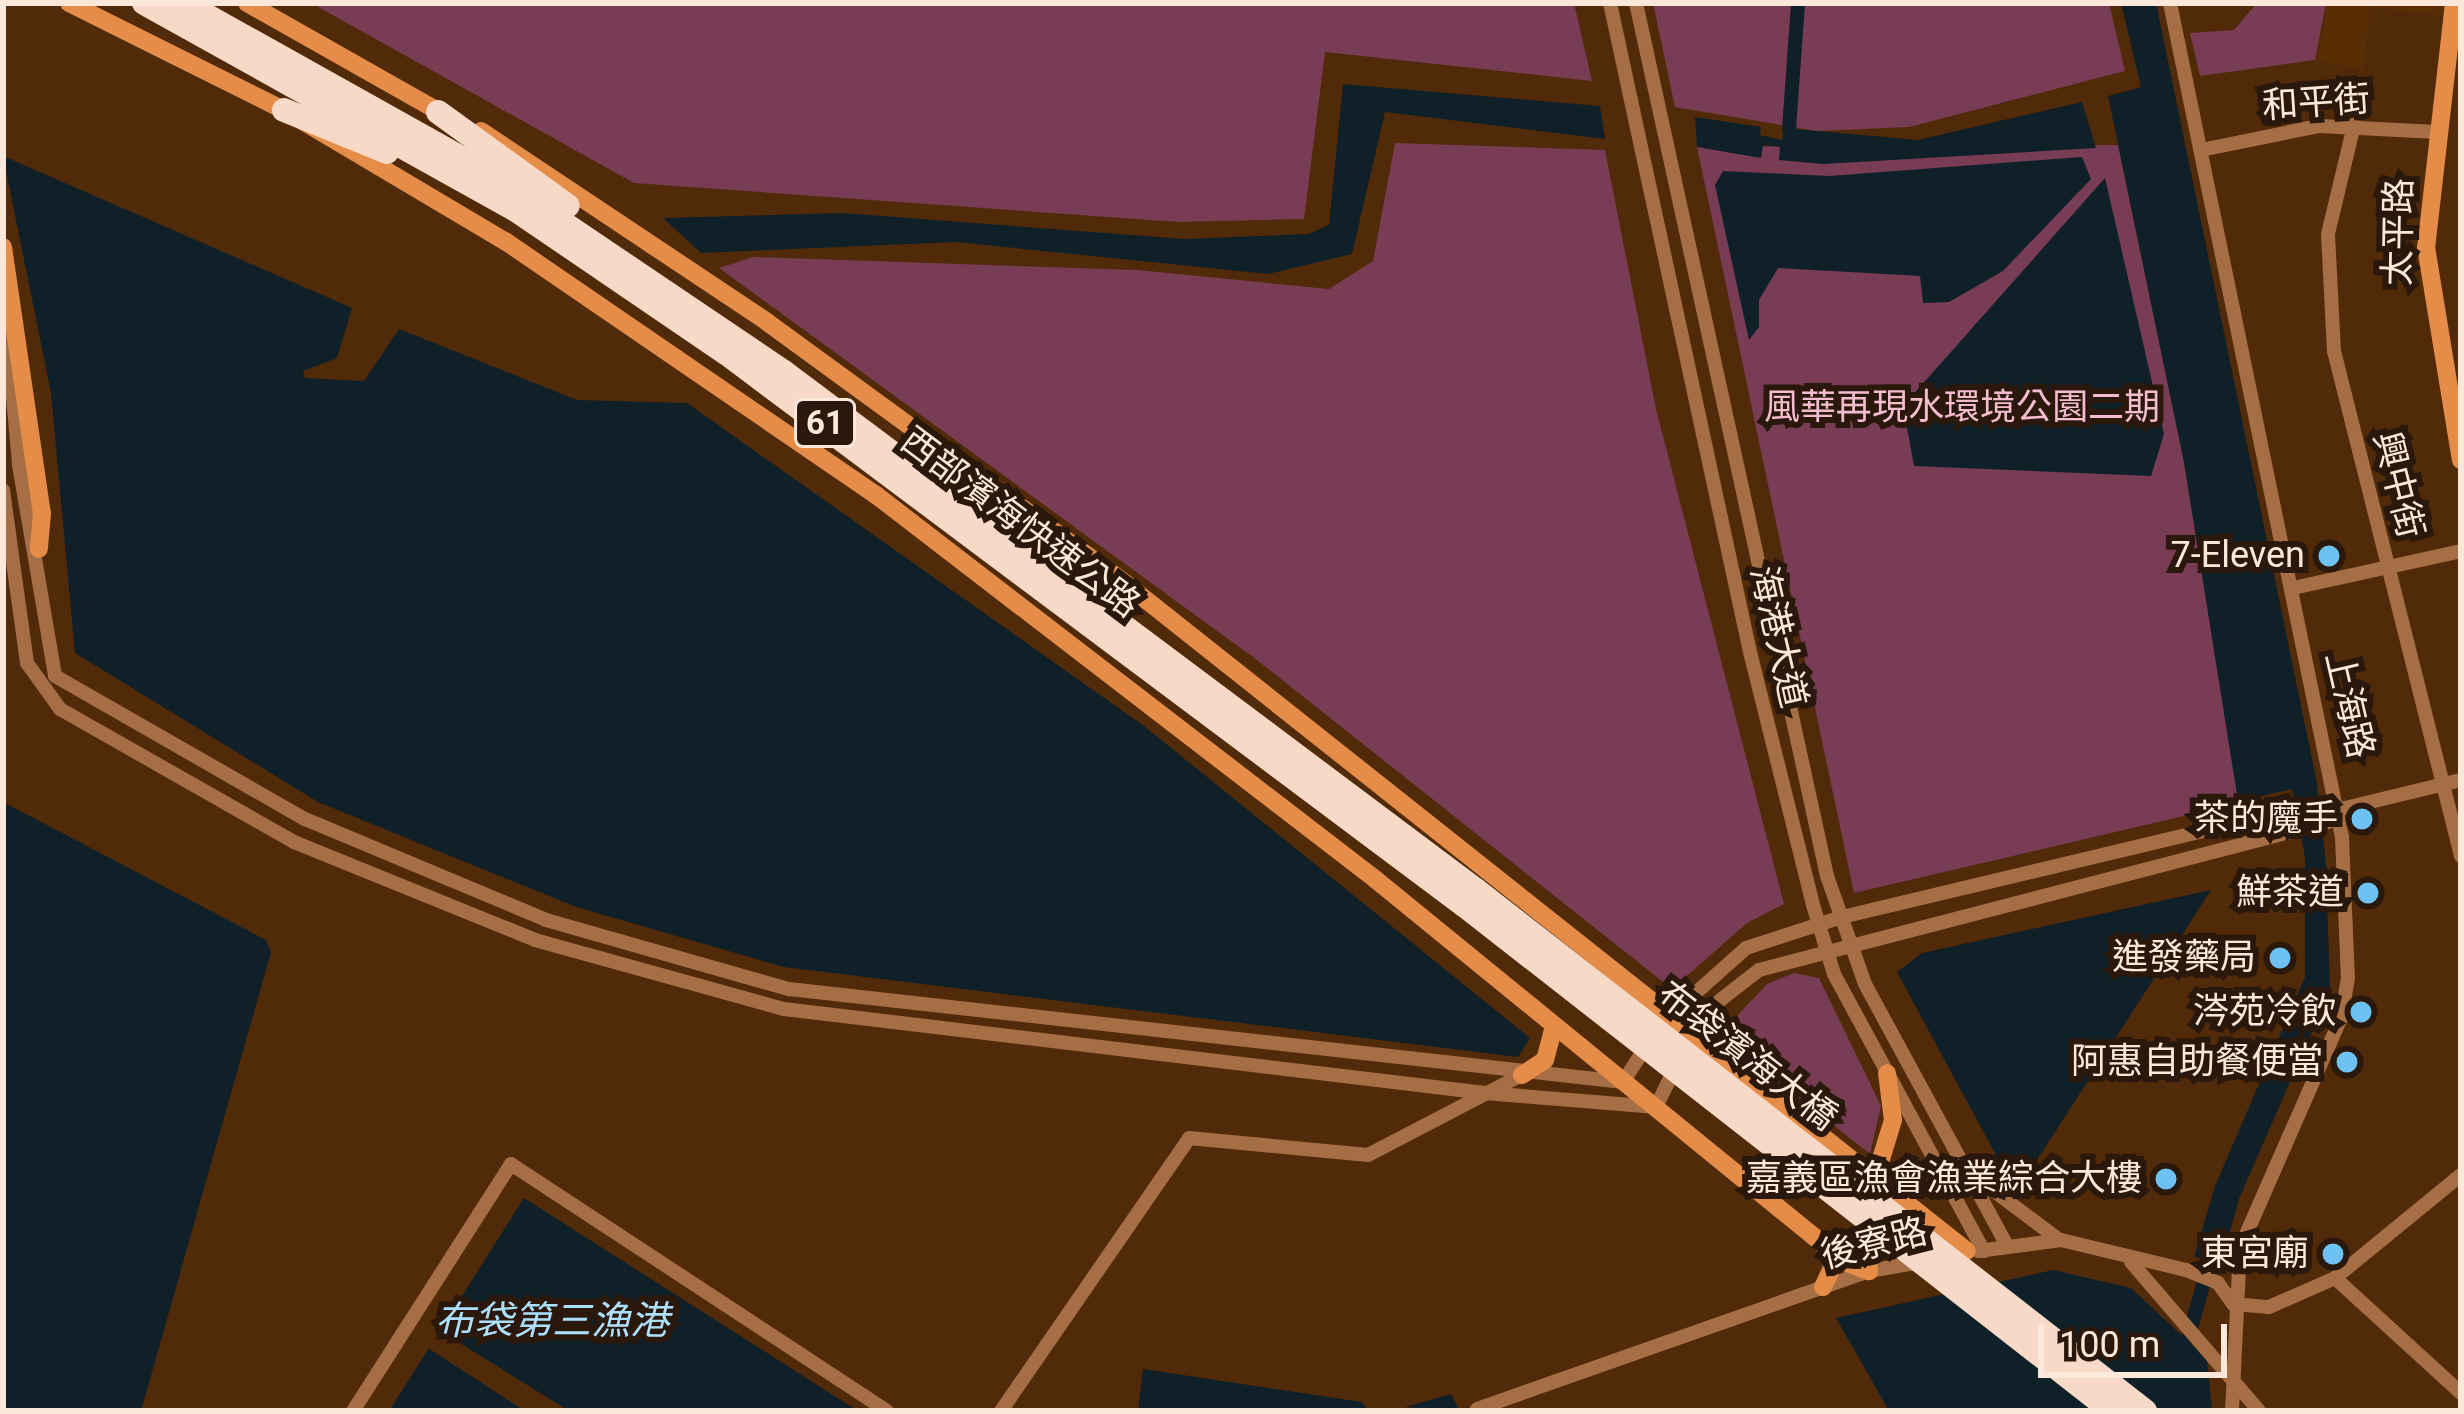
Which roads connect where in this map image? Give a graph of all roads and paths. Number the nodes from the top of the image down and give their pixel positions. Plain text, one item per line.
1 (69, 3) edge
2 (144, 3) edge
3 (184, 3) edge
4 (247, 3) edge
5 (1610, 3) edge
6 (1636, 3) edge
7 (2170, 3) edge
8 (2454, 3) edge
9 (2454, 59) edge
10 (284, 110) junction
11 (438, 112) junction
12 (2354, 125) junction
13 (2437, 131) junction
14 (2201, 150) junction
15 (3, 247) edge
16 (3, 308) edge
17 (684, 328) junction
18 (784, 372) junction
19 (2458, 436) edge
20 (2461, 460) edge
21 (3, 490) edge
22 (38, 549) junction
23 (2461, 551) edge
24 (2388, 566) junction
25 (2293, 588) junction
26 (2461, 780) edge
27 (2443, 784) junction
28 (2333, 806) junction
29 (2461, 856) edge
30 (1470, 898) junction
31 (1841, 917) junction
32 (1819, 925) junction
33 (1850, 943) junction
34 (1826, 950) junction
35 (1670, 1011) junction
36 (1554, 1026) junction
37 (1692, 1030) junction
38 (1887, 1073) junction
39 (1522, 1075) junction
40 (1623, 1082) junction
41 (1485, 1093) junction
42 (1656, 1107) junction
43 (1836, 1148) junction
44 (1964, 1167) junction
45 (1865, 1171) junction
46 (2461, 1175) edge
47 (2061, 1240) junction
48 (2007, 1245) junction
49 (1829, 1249) junction
50 (1975, 1251) junction
51 (2131, 1262) junction
52 (1869, 1271) junction
53 (2335, 1279) junction
54 (1823, 1287) junction
55 (2233, 1304) junction
56 (2233, 1371) junction
57 (2461, 1393) edge
58 (1477, 1409) edge
59 (353, 1411) edge
60 (887, 1411) edge
61 (1001, 1411) edge
62 (2112, 1411) edge
63 (2145, 1411) edge
64 (2232, 1411) edge
65 (2259, 1411) edge

1 - 10 street
2 - 17 highway, 西部濱海快速公路 / 61
3 - 18 highway, 西部濱海快速公路 / 61
4 - 11 street
5 - 32 street, 海港大道
6 - 31 street, 海港大道
7 - 14 street, 上海路
8 - 9 street, 太平路
9 - 13 street, 太平路
10 - 17 highway
10 - 36 street
11 - 18 highway
11 - 35 street
12 - 13 street, 和平街
12 - 14 street, 和平街
12 - 24 street, 興中街
13 - 19 street, 太平路
14 - 25 street, 上海路
15 - 22 street
16 - 22 street
17 - 30 highway, 西部濱海快速公路 / 61
18 - 30 highway, 西部濱海快速公路 / 61
19 - 20 street, 太平路
21 - 41 street
22 - 39 street
23 - 24 street
24 - 25 street
24 - 27 street, 興中街
25 - 28 street, 上海路
26 - 27 street
27 - 28 street
27 - 29 street, 興中街
28 - 31 street
28 - 33 street
28 - 55 street, 上海路
30 - 62 highway, 布袋濱海大橋 / 61, bridge
30 - 63 highway, 布袋濱海大橋 / 61, bridge
31 - 32 street
31 - 33 street, 海港大道
32 - 34 street, 海港大道
32 - 35 street
33 - 34 street
33 - 44 street, 海港大道
34 - 37 street
34 - 38 street, 海港大道
35 - 37 street
35 - 40 street
36 - 39 street
36 - 40 street
37 - 42 street
37 - 43 street
38 - 45 street
38 - 50 street, 海港大道
39 - 40 street
39 - 41 street
40 - 42 street
41 - 42 street
41 - 61 street
42 - 49 street
43 - 45 street
43 - 52 street
44 - 47 street
44 - 48 street, 海港大道
45 - 50 street
46 - 53 street
47 - 48 street, 後寮路
47 - 51 street, 後寮路
48 - 50 street, 後寮路
49 - 52 street
49 - 54 street
50 - 52 street, 後寮路
51 - 55 street, 後寮路
51 - 56 street
52 - 54 street, 後寮路
53 - 55 street
53 - 57 street
54 - 58 street, 後寮路
55 - 56 street, 上海路
56 - 64 street, 上海路
56 - 65 street
59 - 60 street

